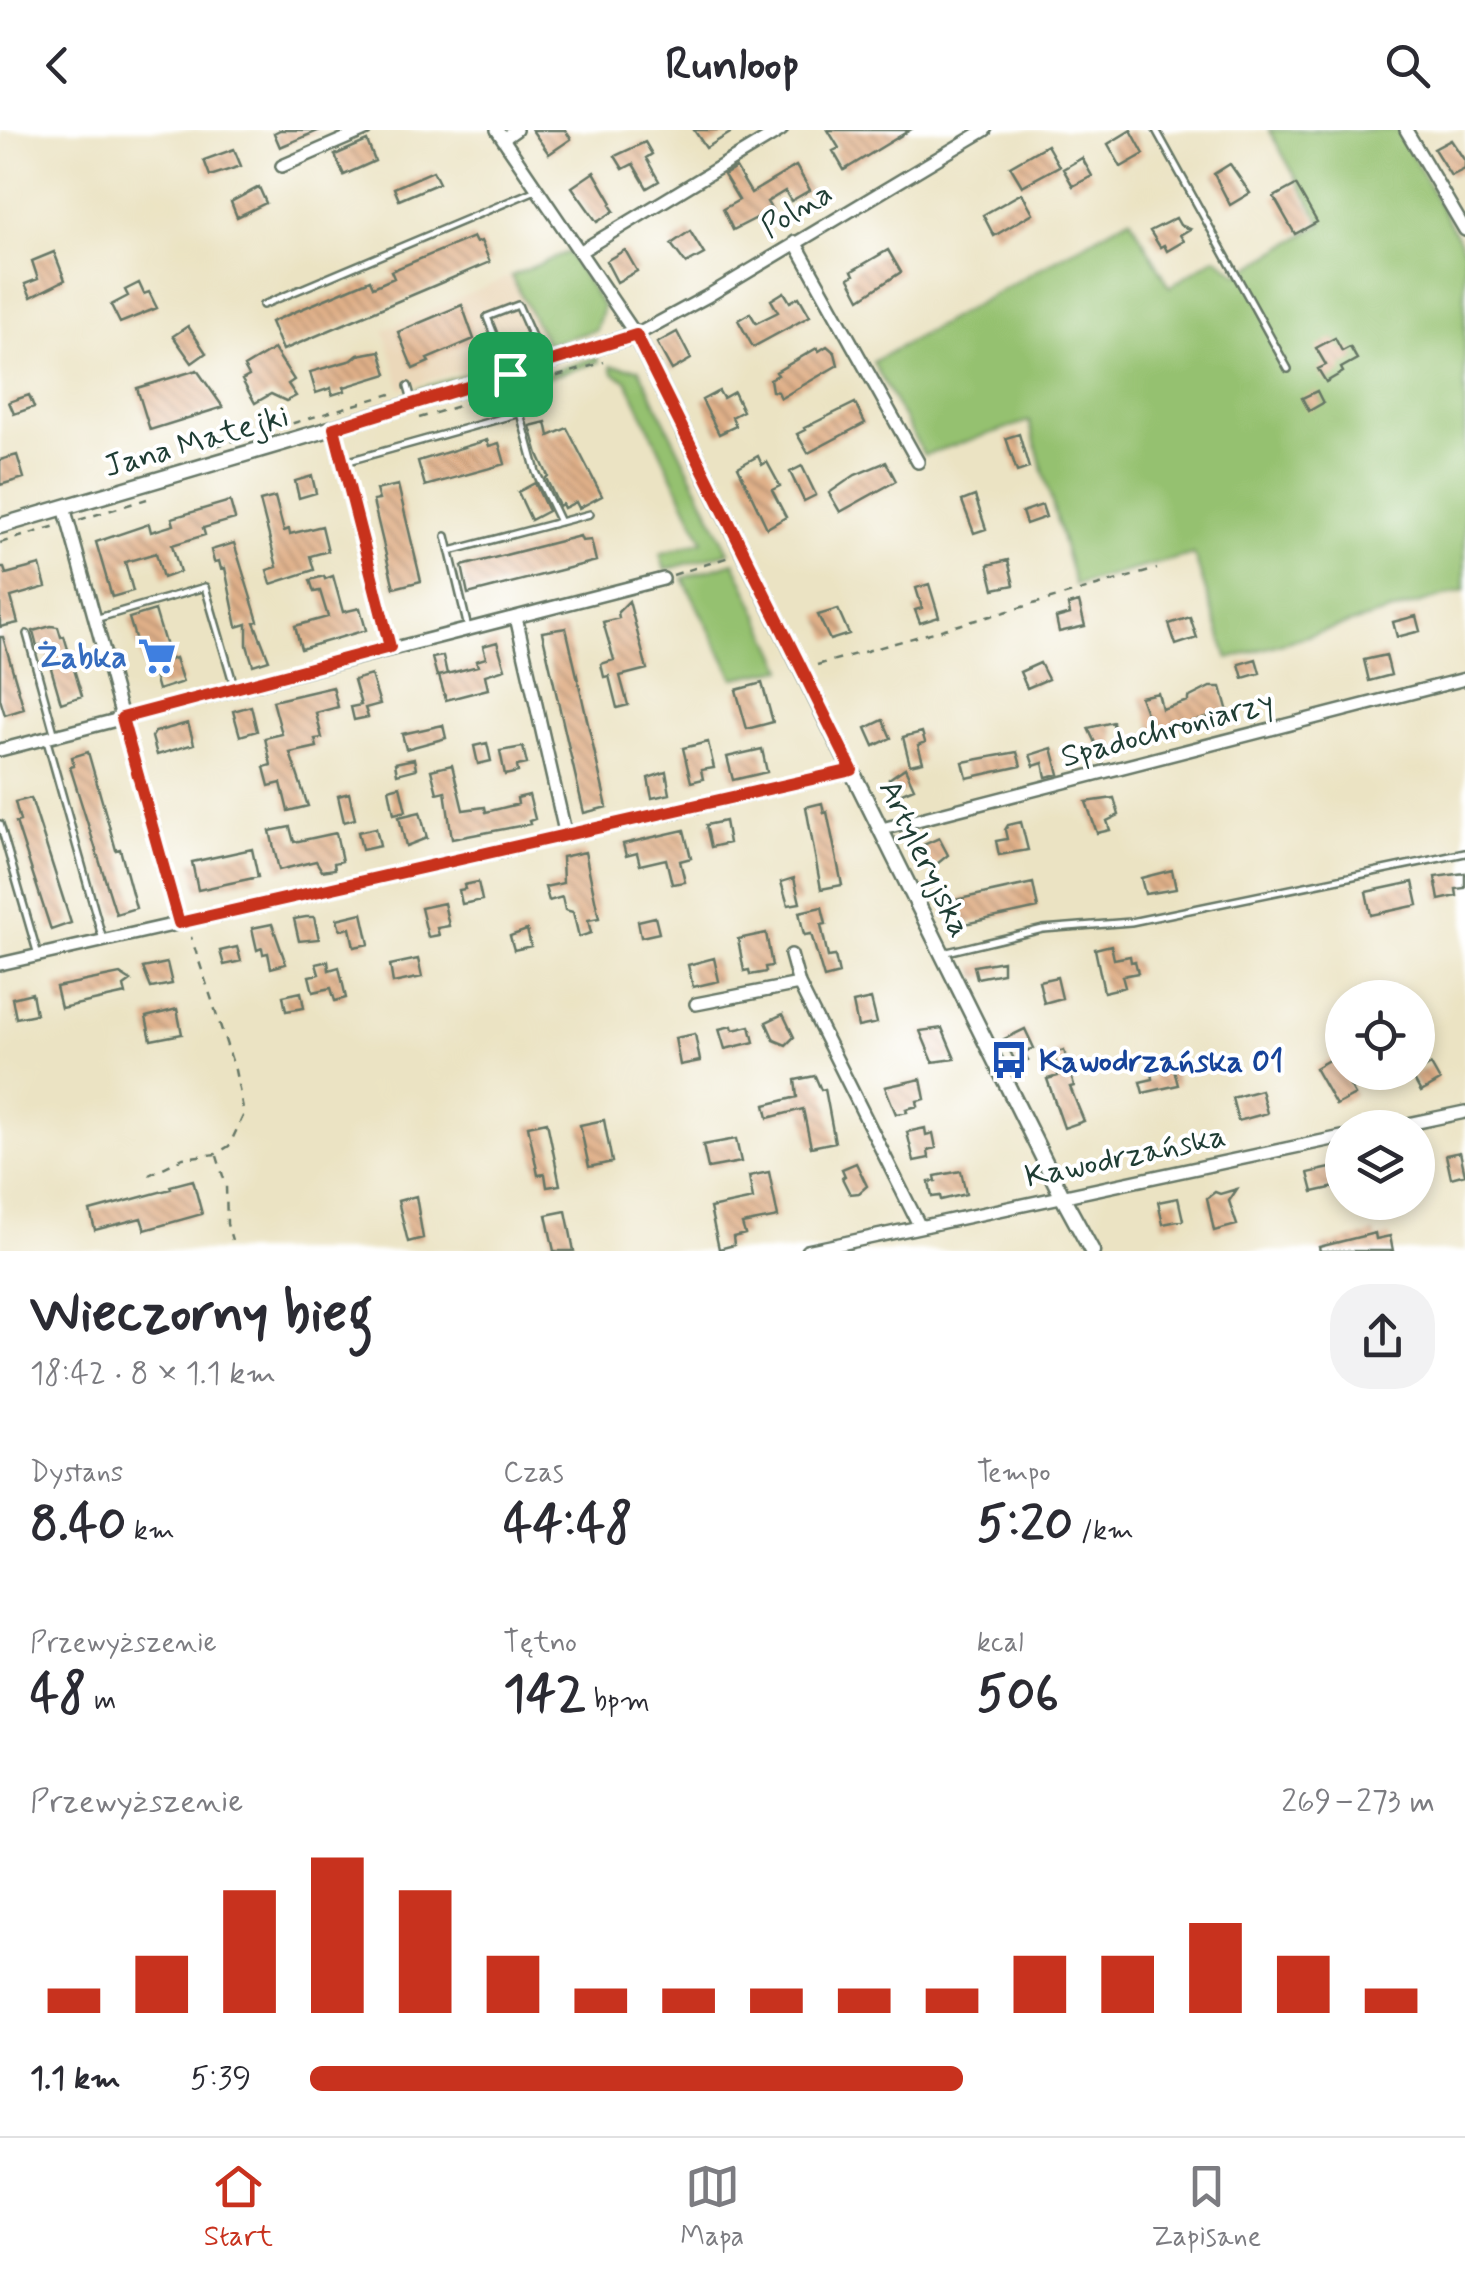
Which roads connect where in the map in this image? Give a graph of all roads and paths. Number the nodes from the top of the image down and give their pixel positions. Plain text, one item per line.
1 (365, 130) edge
2 (516, 130) edge
3 (781, 130) edge
4 (984, 130) edge
5 (1156, 130) edge
6 (1406, 130) edge
7 (500, 134) edge
8 (282, 166) dead end
9 (537, 190) junction
10 (1465, 230) edge
11 (796, 242) junction
12 (580, 251) junction
13 (262, 305) dead end
14 (636, 335) junction
15 (534, 341) dead end
16 (604, 362) dead end
17 (1288, 368) dead end
18 (510, 374) junction
19 (410, 393) junction
20 (404, 422) dead end
21 (334, 428) junction
22 (203, 450) dead end
23 (918, 462) dead end
24 (342, 463) junction
25 (590, 514) dead end
26 (66, 515) junction
27 (560, 522) junction
28 (0, 526) edge
29 (446, 536) dead end
30 (0, 543) edge
31 (450, 551) junction
32 (743, 553) junction
33 (1157, 569) dead end
34 (663, 578) joint
35 (516, 617) junction
36 (95, 619) junction
37 (468, 628) junction
38 (27, 634) dead end
39 (390, 647) junction
40 (802, 670) junction
41 (1465, 680) edge
42 (234, 689) junction
43 (122, 718) junction
44 (51, 737) junction
45 (0, 750) edge
46 (852, 770) junction
47 (0, 824) edge
48 (882, 830) junction
49 (566, 836) junction
50 (1465, 853) edge
51 (182, 922) junction
52 (103, 940) junction
53 (942, 953) junction
54 (38, 955) junction
55 (791, 955) dead end
56 (0, 964) edge
57 (800, 984) junction
58 (696, 1004) dead end
59 (1465, 1112) edge
60 (1435, 1118) edge
61 (1325, 1141) edge
62 (216, 1154) junction
63 (149, 1175) dead end
64 (1062, 1198) junction
65 (919, 1225) junction
66 (232, 1240) dead end
67 (846, 1247) edge
68 (807, 1251) edge
69 (1092, 1251) edge

1 - 8 street
2 - 7 street
3 - 12 street
4 - 11 street, Polna
5 - 17 lane
6 - 10 street
7 - 9 street, Artyleryjska
9 - 12 street, Artyleryjska
9 - 13 lane
11 - 14 street, Polna
11 - 23 street
12 - 14 street, Artyleryjska
14 - 18 street, Jana Matejki
14 - 32 street, Artyleryjska
15 - 18 lane
16 - 20 path
18 - 19 street, Jana Matejki
19 - 21 street, Jana Matejki
19 - 22 path
21 - 24 street
21 - 26 street, Jana Matejki
24 - 27 lane
24 - 39 street
25 - 27 lane
26 - 28 street, Jana Matejki
26 - 30 path
26 - 36 street
27 - 31 lane
29 - 31 lane
31 - 37 lane
32 - 34 path
32 - 40 street, Artyleryjska
33 - 40 path
34 - 35 street
35 - 37 street
35 - 49 street
36 - 42 lane
36 - 43 street
37 - 39 street
38 - 44 lane
39 - 42 street
40 - 46 street, Artyleryjska
41 - 48 street, Spadochroniarzy
42 - 43 street
43 - 44 street
43 - 51 street
44 - 45 street
44 - 52 lane
46 - 48 street, Artyleryjska
46 - 49 street
47 - 54 lane
48 - 53 street, Artyleryjska
49 - 51 street
50 - 53 lane
51 - 52 street
51 - 62 path
52 - 54 street
53 - 64 street, Artyleryjska
54 - 56 street
55 - 57 street
57 - 58 street
57 - 65 street
59 - 60 street
61 - 64 street, Kawodrzańska
62 - 63 path
62 - 66 path
64 - 65 street, Kawodrzańska
64 - 69 street, Artyleryjska
65 - 67 street, Kawodrzańska
67 - 68 street, Kawodrzańska

